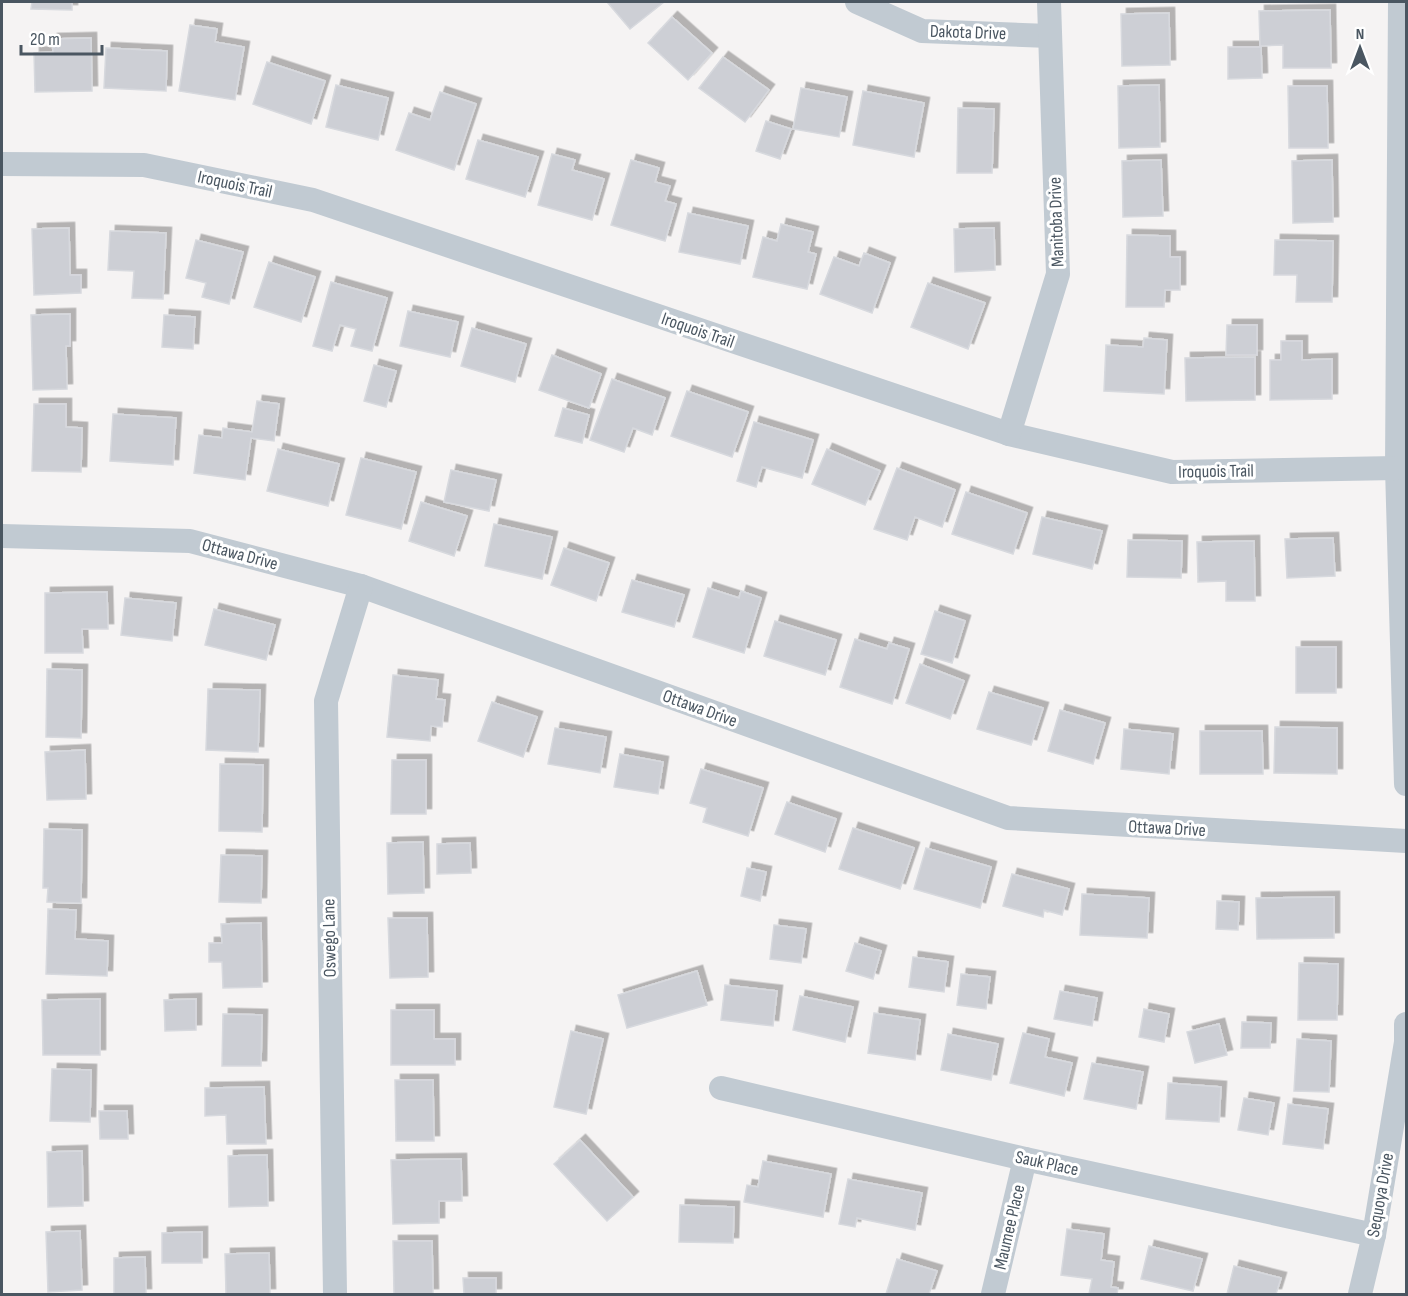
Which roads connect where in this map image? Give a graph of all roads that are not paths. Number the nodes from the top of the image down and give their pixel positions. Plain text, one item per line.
1 (857, 2) edge
2 (1049, 2) edge
3 (1400, 2) edge
4 (1049, 36) junction
5 (2, 164) edge
6 (1009, 434) junction
7 (1397, 468) junction
8 (2, 536) edge
9 (361, 586) junction
10 (1407, 784) edge
11 (1407, 841) edge
12 (1407, 1024) edge
13 (721, 1088) dead end
14 (1025, 1159) junction
15 (1374, 1235) junction
16 (335, 1294) edge
17 (993, 1294) edge
18 (1360, 1294) edge

1 - 4 street, Dakota Drive
2 - 4 street, Manitoba Drive
3 - 7 street
4 - 6 street, Manitoba Drive
5 - 6 street, Iroquois Trail
6 - 7 street, Iroquois Trail
7 - 10 street
8 - 9 street, Ottawa Drive
9 - 11 street, Ottawa Drive
9 - 16 street, Oswego Lane
12 - 15 street, Sequoya Drive
13 - 14 street, Sauk Place
14 - 15 street, Sauk Place
14 - 17 street, Maumee Place
15 - 18 street, Sequoya Drive

